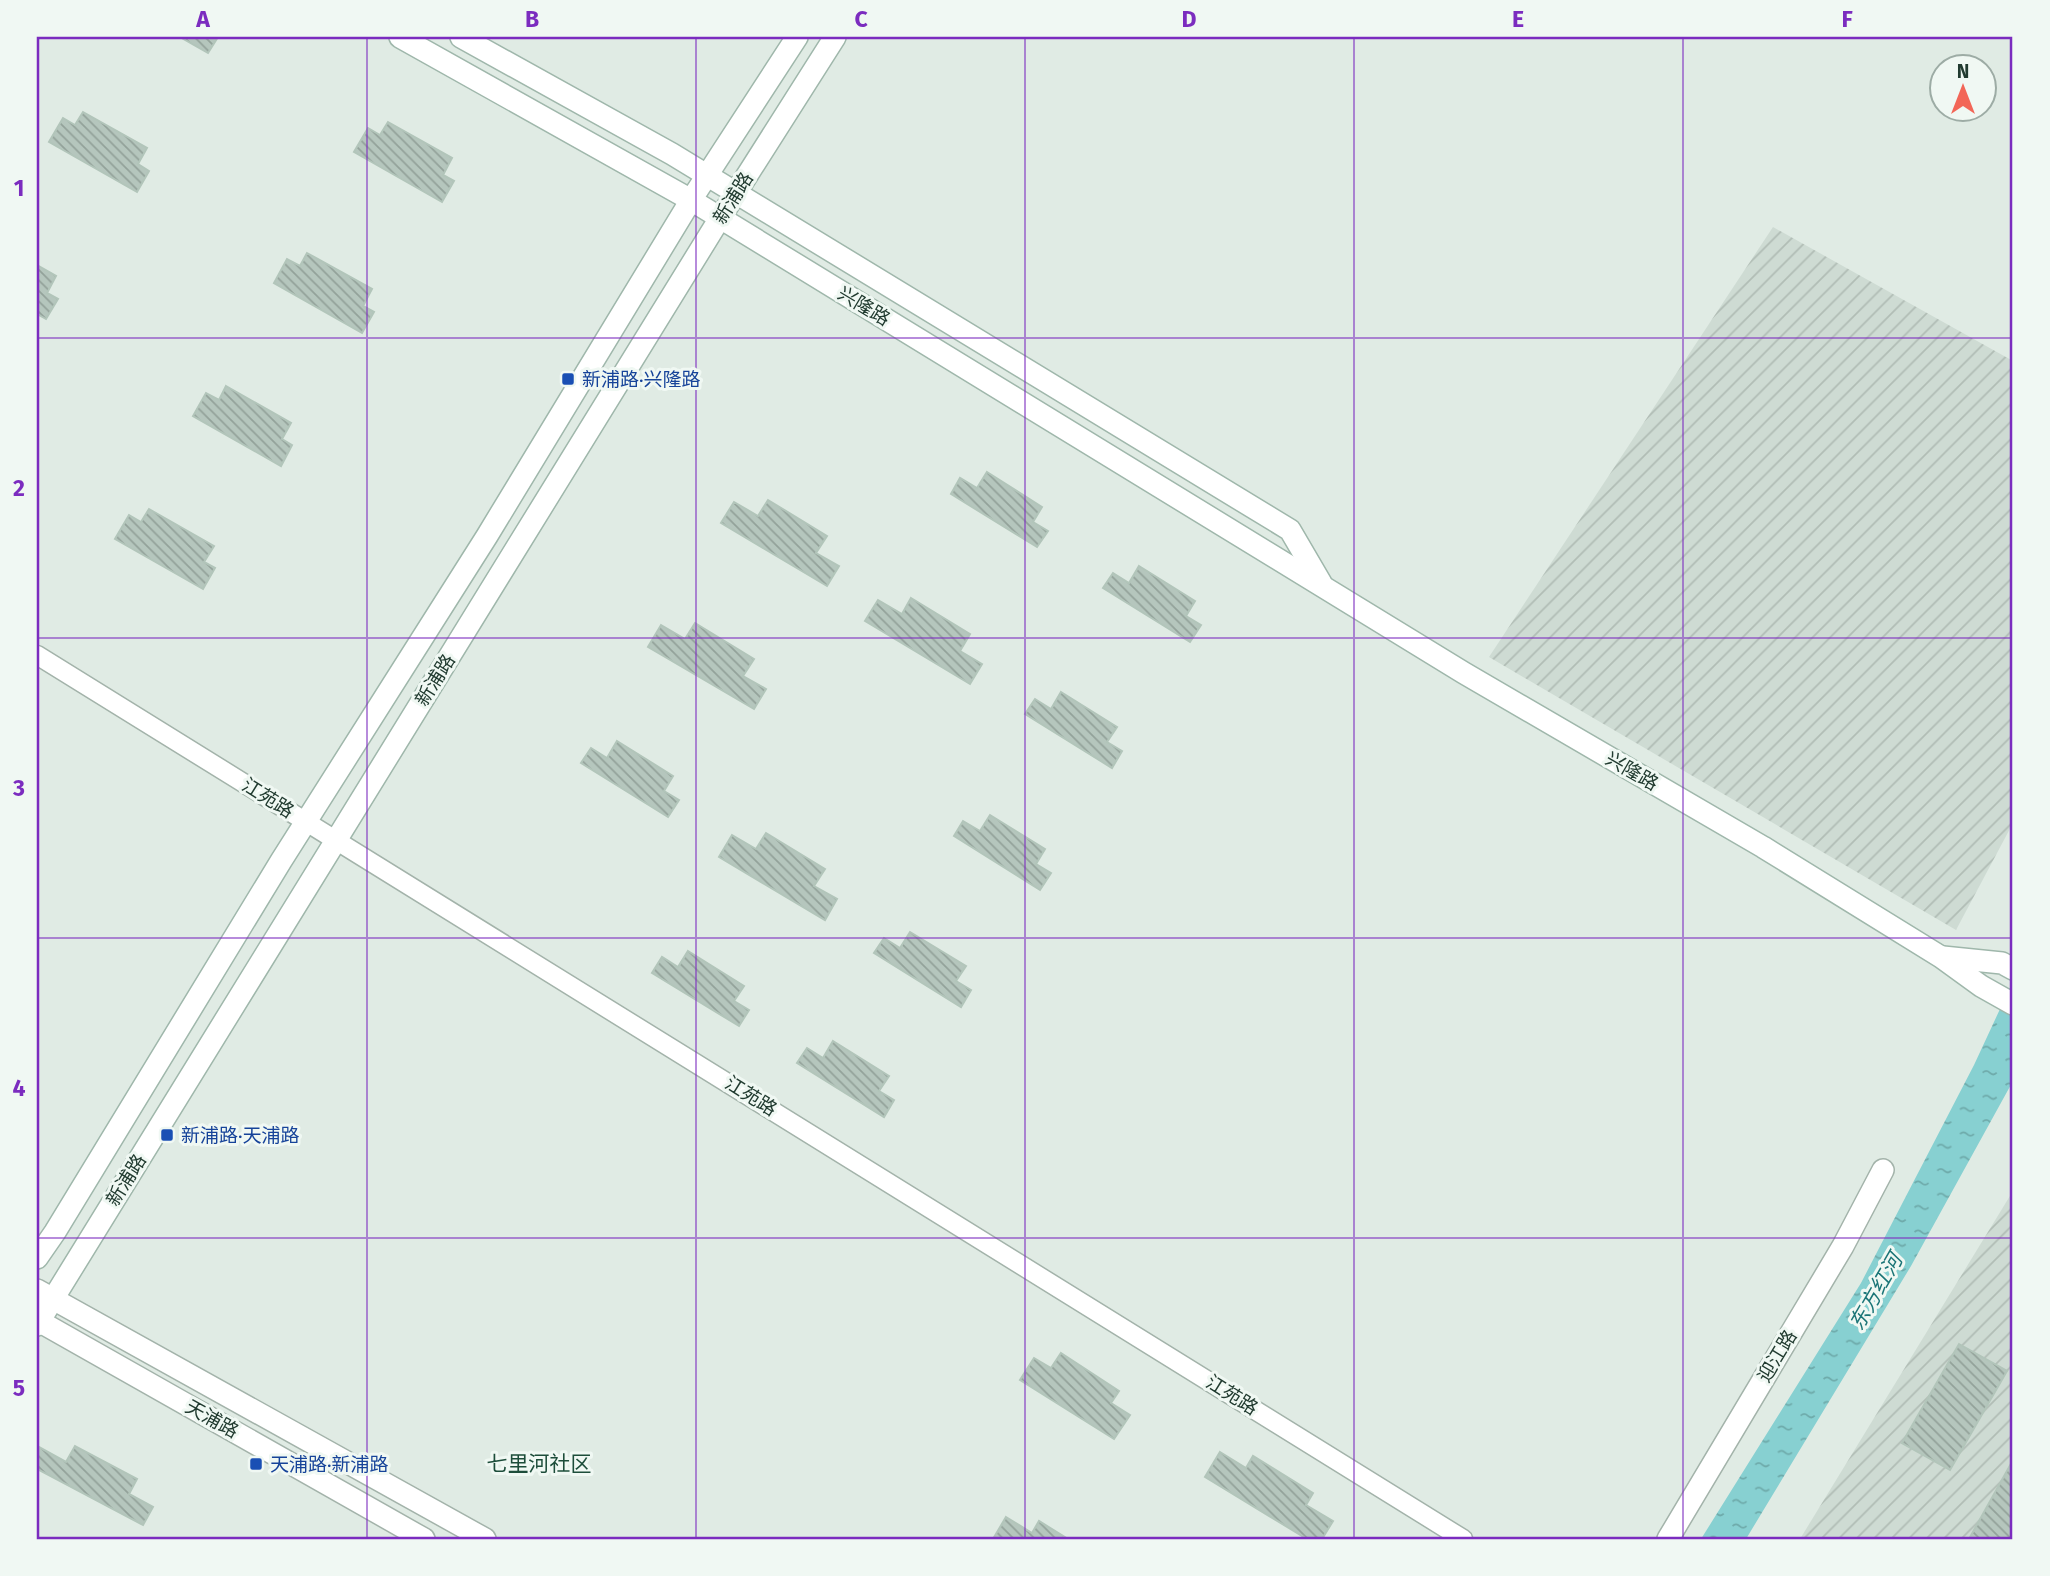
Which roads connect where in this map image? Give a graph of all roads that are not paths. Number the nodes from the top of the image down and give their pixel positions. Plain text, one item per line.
1 (400, 37) edge
2 (461, 37) edge
3 (797, 37) edge
4 (835, 37) edge
5 (707, 175) junction
6 (737, 193) junction
7 (691, 200) junction
8 (720, 218) junction
9 (1322, 585) junction
10 (37, 655) edge
11 (306, 821) junction
12 (336, 840) junction
13 (1941, 957) junction
14 (2008, 966) edge
15 (2013, 1004) edge
16 (1883, 1170) dead end
17 (37, 1258) edge
18 (45, 1295) edge
19 (37, 1322) edge
20 (425, 1539) edge
21 (485, 1539) edge
22 (1463, 1539) edge
23 (1668, 1539) edge

1 - 7 main road, 兴隆路
2 - 5 main road, 兴隆路
3 - 5 main road, 新浦路
4 - 6 main road, 新浦路
5 - 6 main road, 兴隆路
5 - 7 main road, 新浦路
6 - 8 main road, 新浦路
6 - 9 main road, 兴隆路
7 - 8 main road, 兴隆路
7 - 11 main road, 新浦路
8 - 9 main road, 兴隆路
8 - 12 main road, 新浦路
9 - 13 main road, 兴隆路
10 - 11 street, 江苑路
11 - 12 street, 江苑路
11 - 17 main road, 新浦路
12 - 18 main road, 新浦路
12 - 22 street, 江苑路
13 - 14 main road, 兴隆路
13 - 15 main road, 兴隆路
16 - 23 main road, 迎江路
18 - 19 main road, 新浦路
18 - 21 main road
19 - 20 main road, 天浦路

